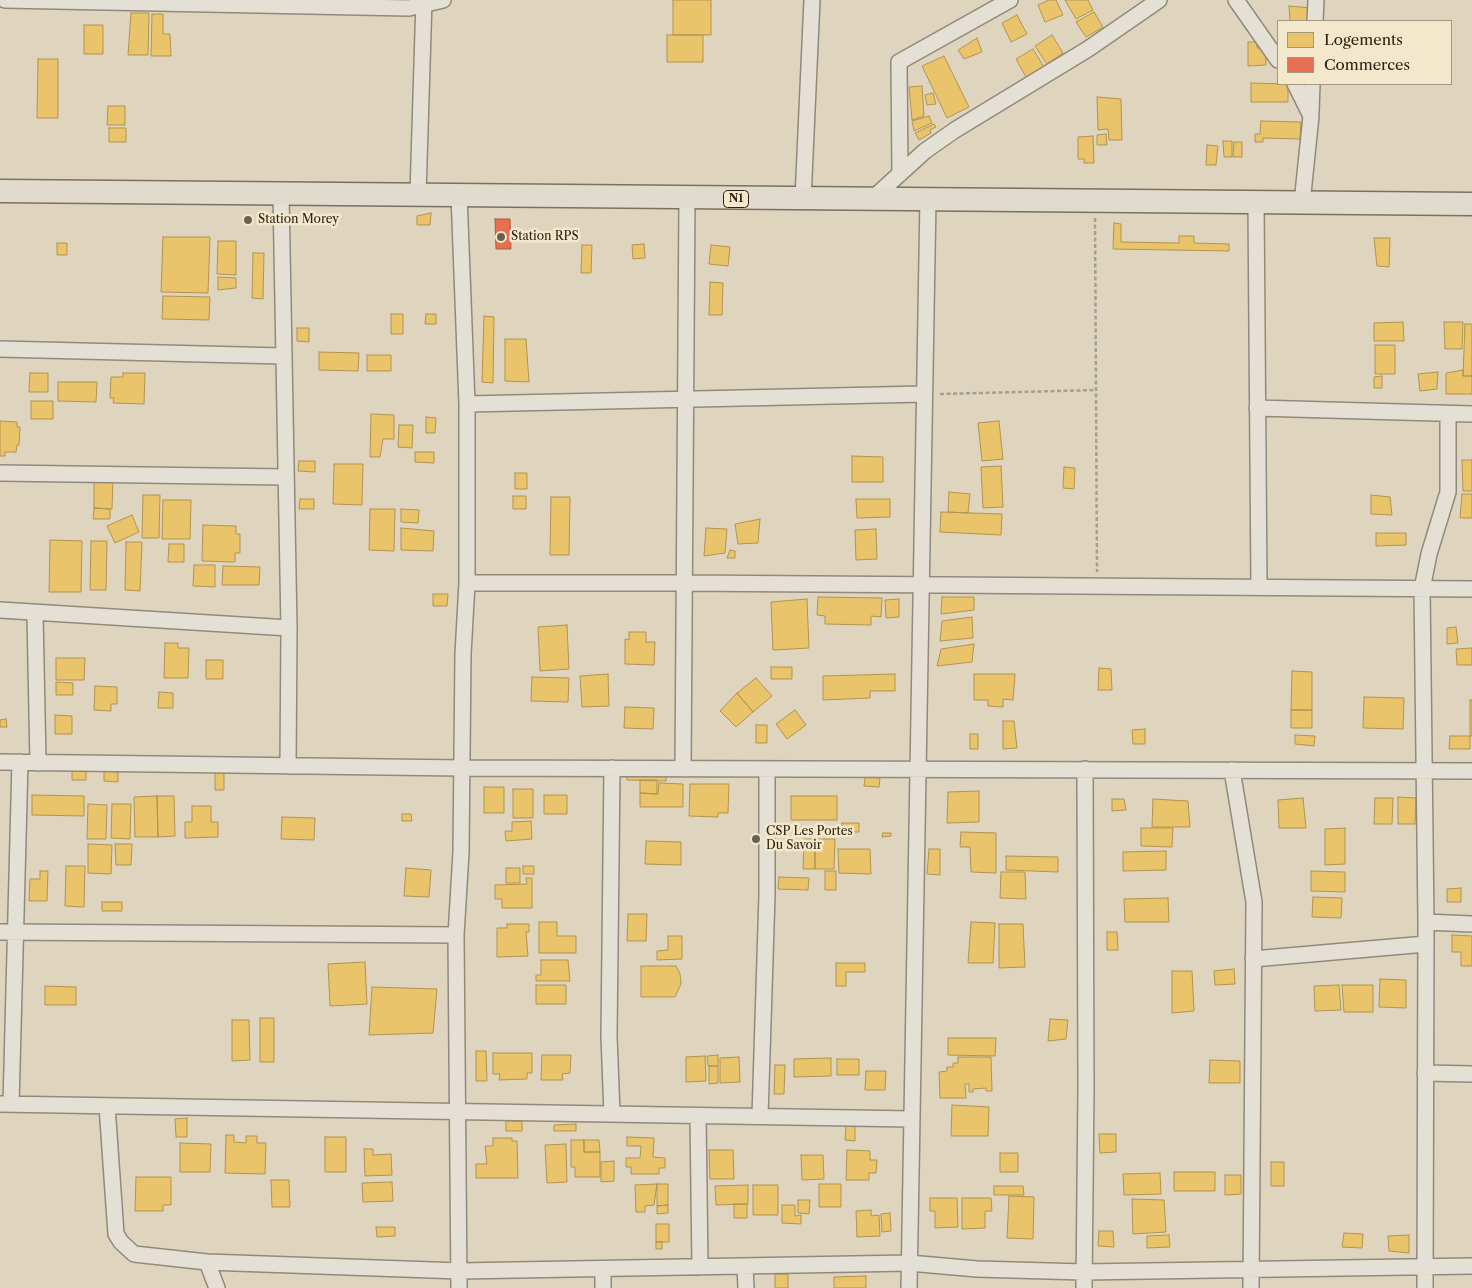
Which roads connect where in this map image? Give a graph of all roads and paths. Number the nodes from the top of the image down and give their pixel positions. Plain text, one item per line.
1 (6, 0) edge
2 (442, 0) edge
3 (812, 0) edge
4 (1010, 0) edge
5 (1159, 0) edge
6 (1236, 0) edge
7 (1316, 0) edge
8 (271, 3) edge
9 (424, 3) edge
10 (1315, 20) edge
11 (1277, 59) edge
12 (1296, 85) edge
13 (1312, 85) edge
14 (1311, 116) junction
15 (900, 174) junction
16 (0, 191) edge
17 (418, 194) junction
18 (281, 195) junction
19 (459, 195) junction
20 (687, 198) junction
21 (803, 199) junction
22 (928, 199) junction
23 (872, 200) junction
24 (1094, 202) junction
25 (1256, 203) junction
26 (1302, 203) junction
27 (1472, 204) edge
28 (0, 349) edge
29 (284, 356) junction
30 (1096, 390) junction
31 (924, 394) junction
32 (685, 400) junction
33 (467, 404) junction
34 (1258, 408) junction
35 (1448, 414) junction
36 (1472, 414) edge
37 (0, 473) edge
38 (285, 477) junction
39 (467, 583) junction
40 (684, 583) junction
41 (921, 585) junction
42 (1097, 586) junction
43 (1259, 587) junction
44 (1422, 589) junction
45 (1472, 589) edge
46 (0, 610) edge
47 (35, 614) junction
48 (289, 628) junction
49 (0, 762) edge
50 (20, 762) junction
51 (38, 763) junction
52 (288, 766) junction
53 (462, 768) junction
54 (612, 768) junction
55 (683, 768) junction
56 (767, 769) junction
57 (918, 769) junction
58 (1085, 769) junction
59 (1232, 770) junction
60 (1424, 770) junction
61 (1472, 770) edge
62 (1426, 922) junction
63 (1472, 924) edge
64 (8, 932) edge
65 (456, 935) junction
66 (1426, 944) junction
67 (1253, 959) junction
68 (1425, 1073) junction
69 (1472, 1074) edge
70 (5, 1104) edge
71 (107, 1106) junction
72 (457, 1112) junction
73 (612, 1114) junction
74 (698, 1116) junction
75 (760, 1116) junction
76 (912, 1119) junction
77 (207, 1262) junction
78 (909, 1263) junction
79 (744, 1266) junction
80 (1472, 1266) edge
81 (700, 1267) junction
82 (1426, 1267) junction
83 (1252, 1268) junction
84 (602, 1269) junction
85 (460, 1271) junction
86 (1084, 1272) junction
87 (217, 1288) edge
88 (459, 1288) edge
89 (603, 1288) edge
90 (746, 1288) edge
91 (909, 1288) edge
92 (1084, 1288) edge
93 (1251, 1288) edge
94 (1425, 1288) edge

1 - 8 street
2 - 9 street
3 - 21 street
4 - 15 street
5 - 15 street
6 - 11 street
7 - 10 street
8 - 9 street
9 - 17 street
12 - 14 street
13 - 14 street
14 - 26 street
15 - 23 street
16 - 18 main road, N1
17 - 18 main road, N1
17 - 19 main road, N1
18 - 29 street
19 - 20 main road, N1
19 - 33 street
20 - 21 main road, N1
20 - 32 street
21 - 23 main road, N1
22 - 23 main road, N1
22 - 24 main road, N1
22 - 31 street
24 - 25 main road, N1
24 - 30 path
25 - 26 main road, N1
25 - 34 street
26 - 27 main road, N1
28 - 29 street
29 - 38 street
30 - 31 path
30 - 42 path
31 - 32 street
31 - 41 street
32 - 33 street
32 - 40 street
33 - 39 street
34 - 35 street
34 - 43 street
35 - 36 street
35 - 44 street
37 - 38 street
38 - 48 street
39 - 40 street
39 - 53 street
40 - 41 street
40 - 55 street
41 - 42 street
41 - 57 street
42 - 43 street
43 - 44 street
44 - 45 street
44 - 60 street
46 - 47 street
47 - 48 street
47 - 51 street
48 - 52 street
49 - 50 street
50 - 51 street
50 - 64 street
51 - 52 street
52 - 53 street
53 - 54 street
53 - 65 street
54 - 55 street
54 - 73 street
55 - 56 street
56 - 57 street
56 - 75 street
57 - 58 street
57 - 76 street
58 - 59 street
58 - 86 street
59 - 60 street
59 - 67 street
60 - 61 street
60 - 62 street
62 - 63 street
62 - 66 street
64 - 65 street
64 - 70 street
65 - 72 street
66 - 67 street
66 - 68 street
67 - 83 street
68 - 69 street
68 - 82 street
70 - 71 street
71 - 72 street
71 - 77 street
72 - 73 street
72 - 85 street
73 - 74 street
74 - 75 street
74 - 81 street
75 - 76 street
76 - 78 street
77 - 85 street
77 - 87 street
78 - 79 street
78 - 86 street
78 - 91 street
79 - 81 street
79 - 90 street
80 - 82 street
81 - 84 street
82 - 83 street
82 - 94 street
83 - 86 street
83 - 93 street
84 - 85 street
84 - 89 street
85 - 88 street
86 - 92 street

